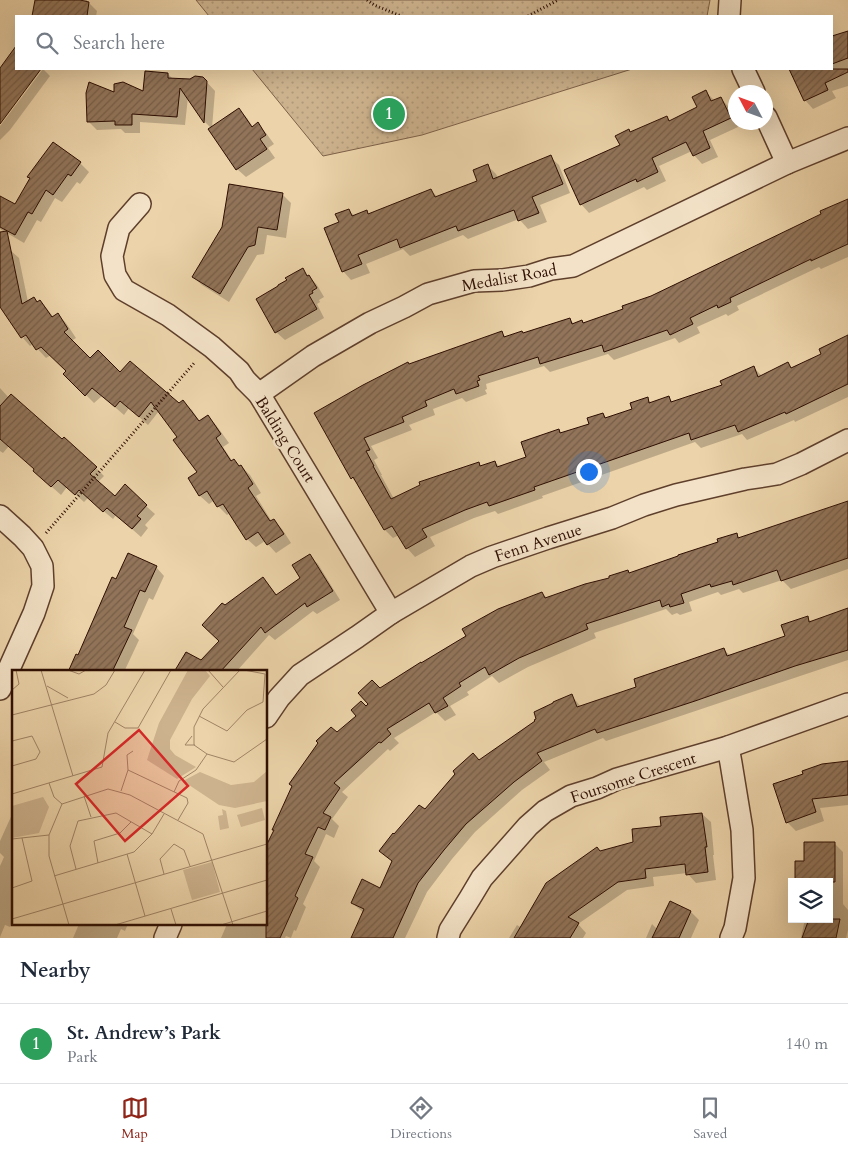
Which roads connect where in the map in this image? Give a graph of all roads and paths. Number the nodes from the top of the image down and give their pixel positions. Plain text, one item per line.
1 (367, 0) edge
2 (558, 0) edge
3 (730, 0) edge
4 (398, 15) edge
5 (530, 15) edge
6 (730, 15) edge
7 (743, 70) edge
8 (751, 85) edge
9 (772, 130) edge
10 (848, 138) edge
11 (787, 163) junction
12 (140, 204) dead end
13 (195, 362) dead end
14 (259, 394) junction
15 (848, 440) edge
16 (0, 516) edge
17 (33, 548) junction
18 (391, 613) junction
19 (0, 689) edge
20 (848, 704) edge
21 (268, 714) edge
22 (728, 747) junction
23 (171, 926) edge
24 (165, 938) edge
25 (448, 938) edge
26 (731, 938) edge

1 - 4 path
2 - 5 path
3 - 6 street
7 - 8 street
9 - 11 street
10 - 11 street, Medalist Road
11 - 14 street, Medalist Road
12 - 14 street, Balding Court
13 - 17 path
14 - 18 street, Balding Court
15 - 18 street, Fenn Avenue
16 - 17 street
17 - 19 street
18 - 21 street, Fenn Avenue
20 - 22 street, Foursome Crescent
22 - 25 street, Foursome Crescent
22 - 26 street
23 - 24 street

